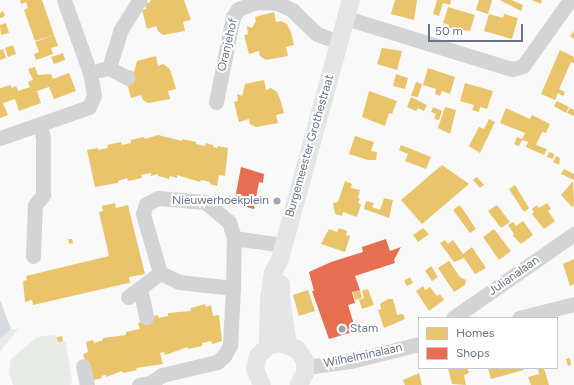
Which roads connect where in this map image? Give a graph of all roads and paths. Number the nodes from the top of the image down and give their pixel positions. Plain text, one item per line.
1 (64, 0) edge
2 (139, 0) edge
3 (351, 0) edge
4 (570, 0) edge
5 (346, 18) junction
6 (339, 42) junction
7 (109, 68) junction
8 (90, 73) junction
9 (128, 78) dead end
10 (216, 102) dead end
11 (40, 125) junction
12 (0, 138) edge
13 (574, 234) edge
14 (234, 238) junction
15 (281, 252) junction
16 (33, 256) dead end
17 (160, 273) junction
18 (233, 288) junction
19 (574, 304) edge
20 (146, 317) dead end
21 (455, 317) edge
22 (523, 317) edge
23 (418, 343) edge
24 (288, 344) junction
25 (268, 346) junction
26 (83, 366) dead end
27 (304, 379) edge
28 (254, 382) edge
29 (87, 385) edge
30 (139, 385) edge

1 - 8 street
2 - 7 street
3 - 5 main road, Burgemeester Grothestraat
4 - 5 street
5 - 6 main road, Burgemeester Grothestraat
6 - 10 street, Oranjehof
6 - 15 main road, Burgemeester Grothestraat
7 - 8 street
7 - 9 street
8 - 11 street
11 - 12 street
11 - 16 street
13 - 21 street, Julianalaan
14 - 15 street
14 - 17 street
14 - 18 street
15 - 24 main road
15 - 25 main road
17 - 18 street
17 - 20 street
18 - 30 street
19 - 22 street
23 - 27 street, Wilhelminalaan
24 - 25 main road
24 - 27 main road
25 - 28 main road
26 - 29 street

